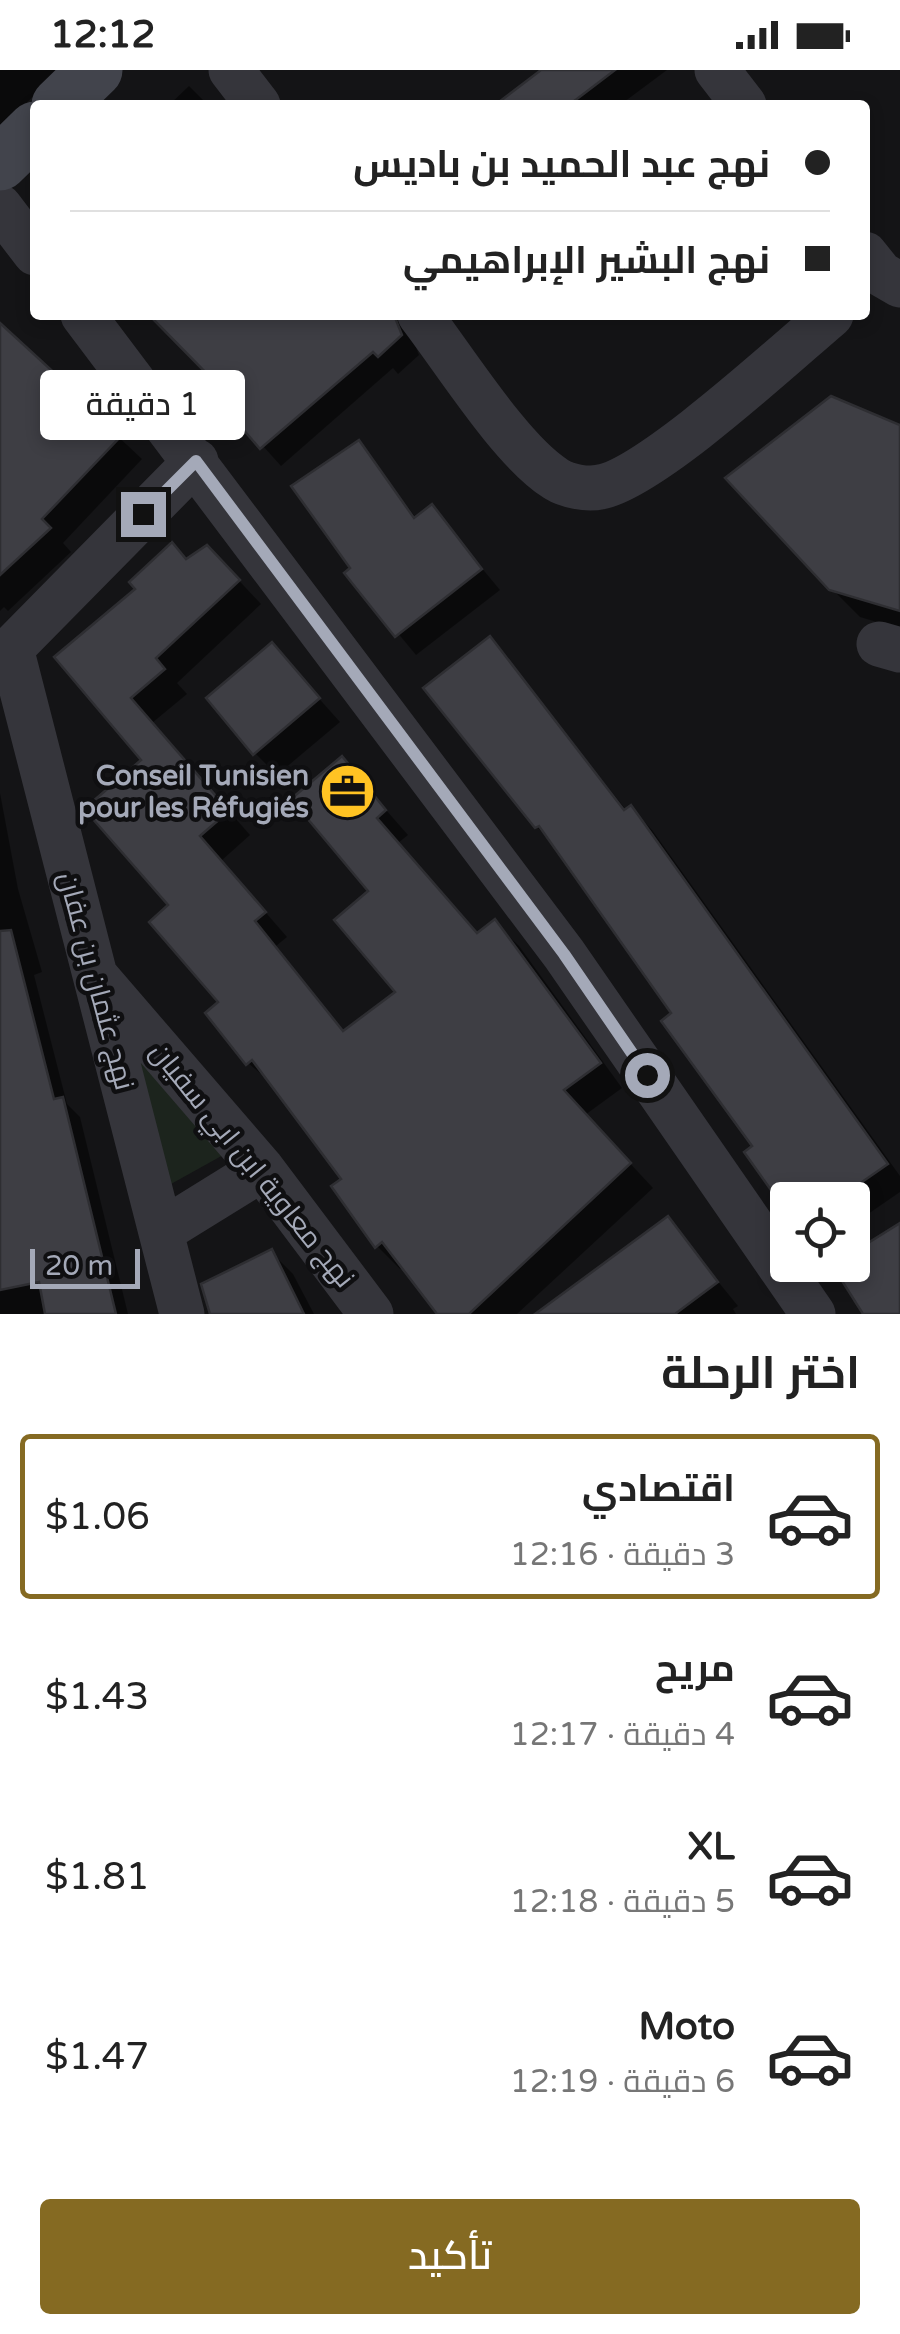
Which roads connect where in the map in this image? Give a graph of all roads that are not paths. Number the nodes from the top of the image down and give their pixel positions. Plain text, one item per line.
1 (94, 70) edge
2 (232, 70) edge
3 (717, 70) edge
4 (64, 100) edge
5 (254, 100) edge
6 (740, 100) edge
7 (30, 134) edge
8 (0, 163) edge
9 (0, 208) edge
10 (30, 247) edge
11 (87, 320) edge
12 (424, 320) edge
13 (826, 320) edge
14 (196, 461) junction
15 (6, 654) edge
16 (92, 971) junction
17 (262, 1170) junction
18 (162, 1231) junction
19 (182, 1314) edge
20 (371, 1314) edge
21 (812, 1314) edge

1 - 4 street
2 - 5 street
3 - 6 street
7 - 8 street
9 - 10 street
11 - 14 street
12 - 13 street
14 - 15 street
14 - 21 street
15 - 16 street, نهج عثمان بن عفان
16 - 17 street, نهج معاوية ابن ابي سفيان
16 - 18 street, نهج عثمان بن عفان
17 - 18 street
17 - 20 street, نهج معاوية ابن ابي سفيان
18 - 19 street, نهج عثمان بن عفان

